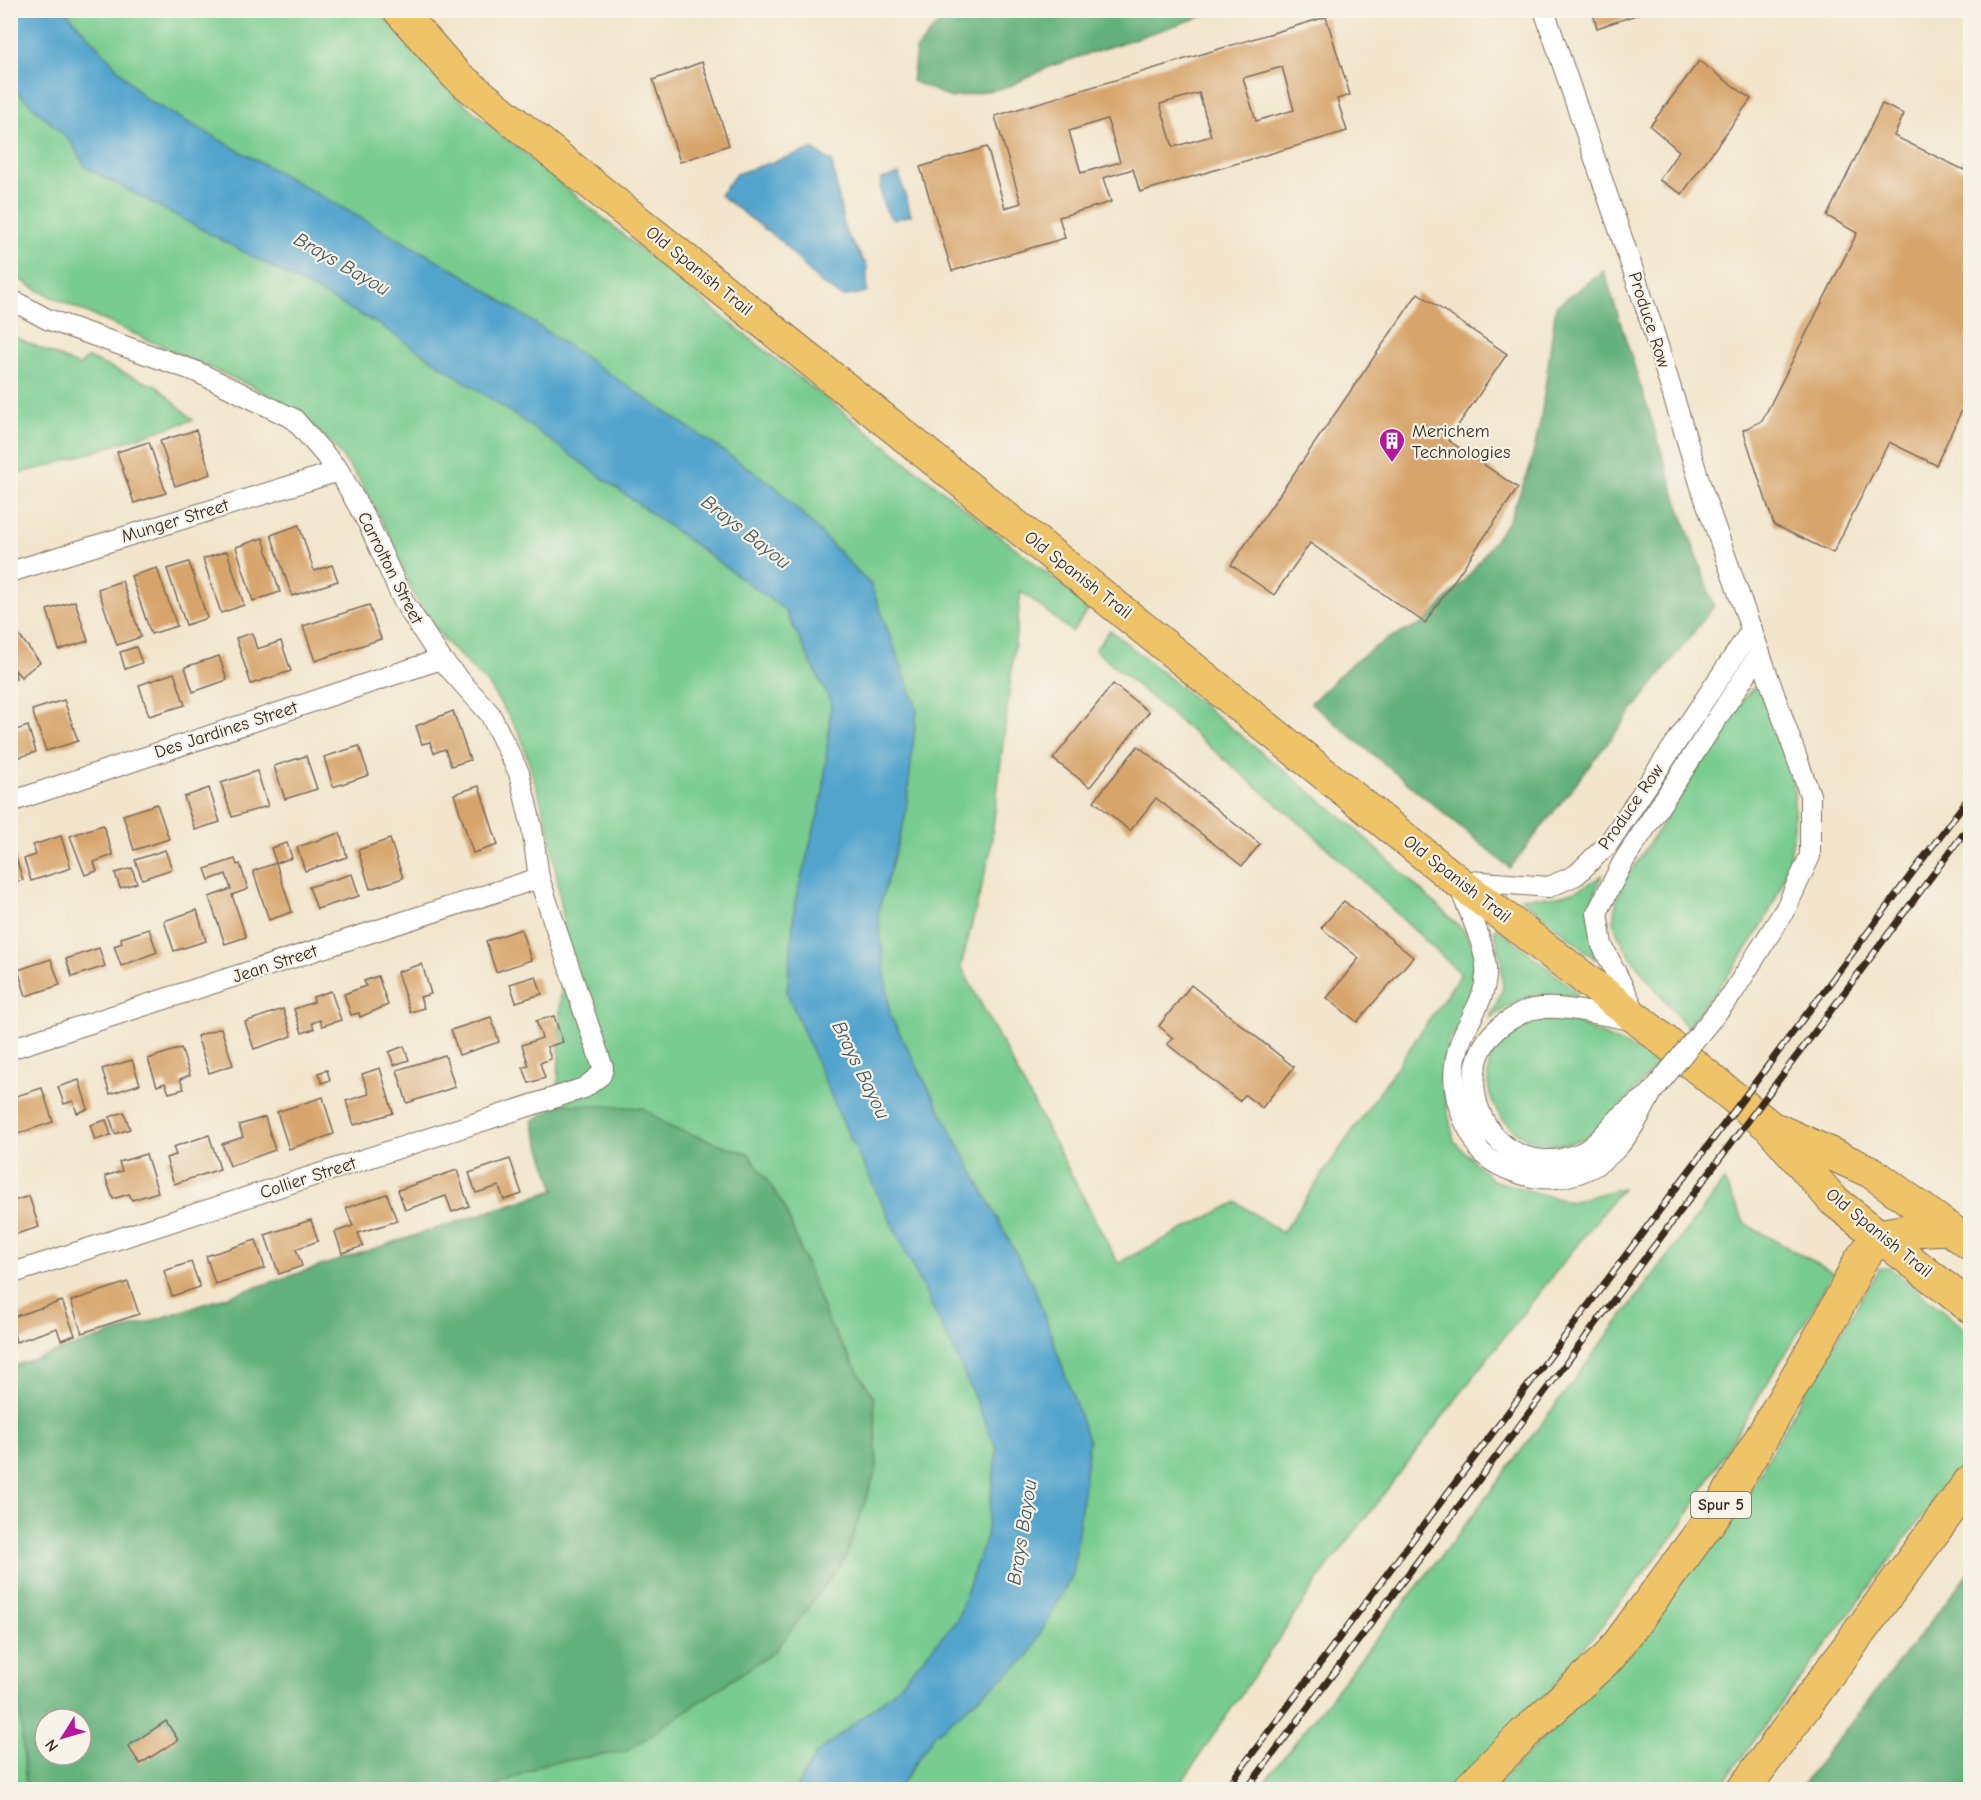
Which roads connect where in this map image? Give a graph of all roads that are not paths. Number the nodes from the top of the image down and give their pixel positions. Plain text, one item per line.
1 (399, 10) edge
2 (1544, 10) edge
3 (10, 299) edge
4 (339, 471) junction
5 (10, 572) edge
6 (1752, 629) junction
7 (1760, 653) junction
8 (441, 659) junction
9 (10, 802) edge
10 (539, 879) junction
11 (1456, 880) junction
12 (1640, 1021) junction
13 (10, 1049) edge
14 (601, 1075) joint
15 (1652, 1092) junction
16 (1769, 1126) junction
17 (1879, 1236) junction
18 (1959, 1236) edge
19 (10, 1274) edge
20 (1971, 1307) edge
21 (1966, 1493) edge
22 (1468, 1790) edge
23 (1743, 1790) edge

1 - 11 main road, Old Spanish Trail
2 - 6 street, Produce Row
3 - 4 street, Carrolton Street
4 - 5 street, Munger Street
4 - 8 street, Carrolton Street
6 - 7 street, Produce Row
6 - 11 street, Produce Row
7 - 12 street, Produce Row
7 - 15 street, Produce Row, bridge
8 - 9 street, Des Jardines Street
8 - 10 street, Carrolton Street
10 - 13 street, Jean Street
10 - 14 street, Carrolton Street
11 - 12 main road, Old Spanish Trail
11 - 15 street, Produce Row
12 - 15 street, Produce Row
12 - 16 main road, Old Spanish Trail
14 - 19 street, Collier Street
16 - 17 main road, Old Spanish Trail
16 - 18 main road, Old Spanish Trail
17 - 18 highway
17 - 20 main road, Old Spanish Trail
17 - 22 highway, Spur 5 / Spur 5
21 - 23 highway

